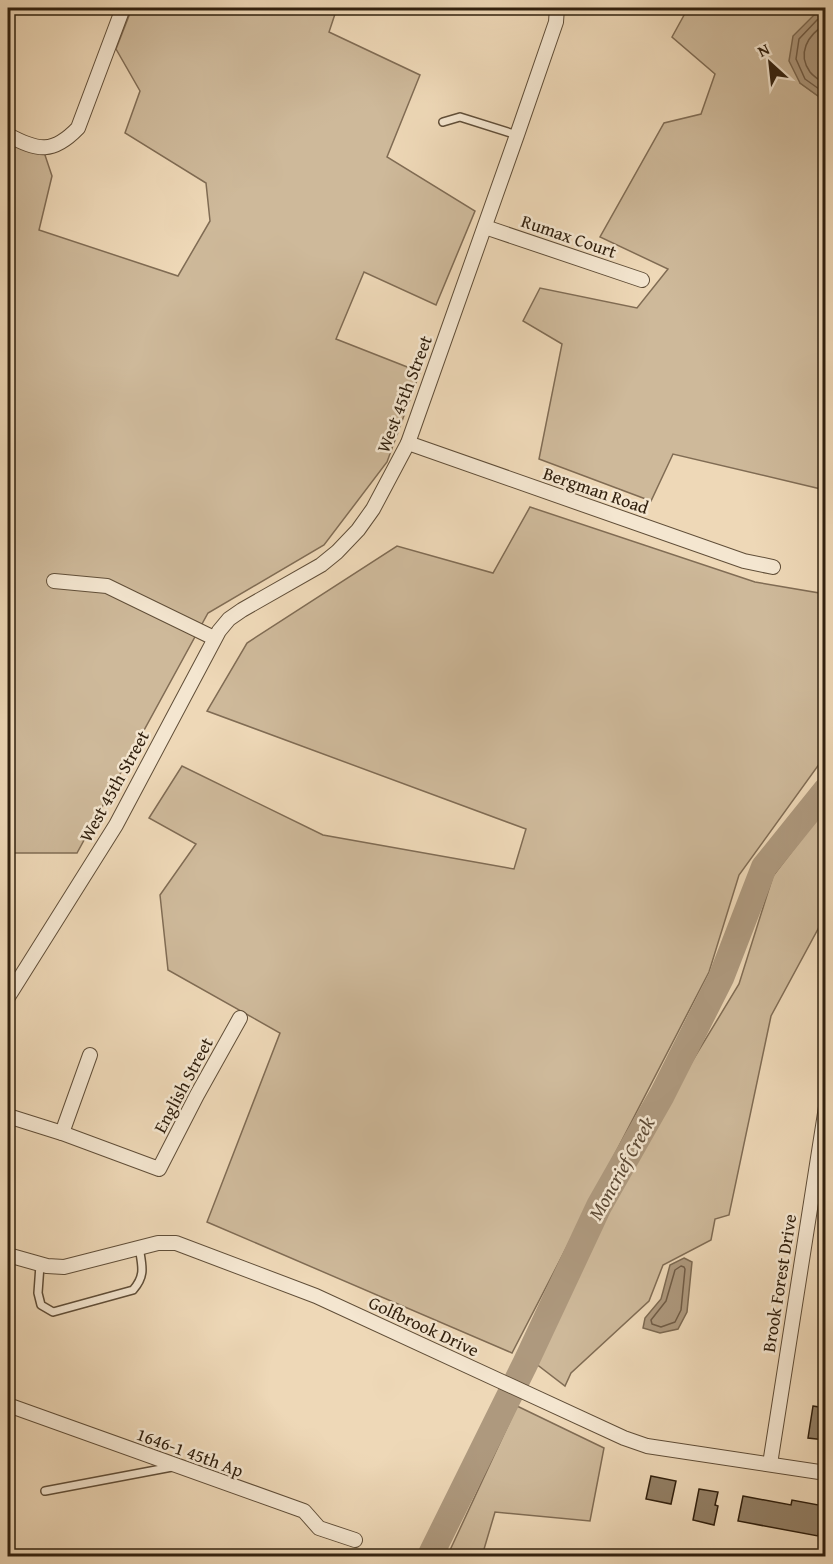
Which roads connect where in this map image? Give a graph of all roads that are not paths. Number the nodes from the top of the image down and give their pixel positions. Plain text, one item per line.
1 (123, 8) edge
2 (557, 8) edge
3 (443, 122) dead end
4 (8, 135) edge
5 (518, 135) junction
6 (485, 227) junction
7 (642, 280) dead end
8 (408, 443) junction
9 (774, 567) dead end
10 (54, 581) dead end
11 (214, 638) junction
12 (8, 997) edge
13 (240, 1018) dead end
14 (90, 1055) dead end
15 (825, 1107) edge
16 (8, 1116) edge
17 (62, 1133) junction
18 (811, 1193) junction
19 (825, 1195) edge
20 (139, 1247) junction
21 (8, 1255) edge
22 (40, 1265) junction
23 (8, 1405) edge
24 (770, 1464) junction
25 (176, 1466) junction
26 (825, 1473) edge
27 (45, 1491) dead end
28 (355, 1540) dead end

1 - 4 street
2 - 5 street, West 45th Street
3 - 5 lane
5 - 6 street, West 45th Street
6 - 7 street, Rumax Court
6 - 8 street, West 45th Street
8 - 9 street, Bergman Road
8 - 11 street, West 45th Street
10 - 11 street
11 - 12 street, West 45th Street
13 - 17 street, English Street
14 - 17 street
15 - 18 street, Brook Forest Drive
16 - 17 street
18 - 19 street
18 - 24 street, Brook Forest Drive
20 - 22 street, Golfbrook Drive
20 - 22 lane
20 - 24 street, Golfbrook Drive
21 - 22 street, Golfbrook Drive
23 - 25 street, 1646-1 45th Ap
24 - 26 street, Golfbrook Drive
25 - 27 lane
25 - 28 street, 1646-1 45th Ap

